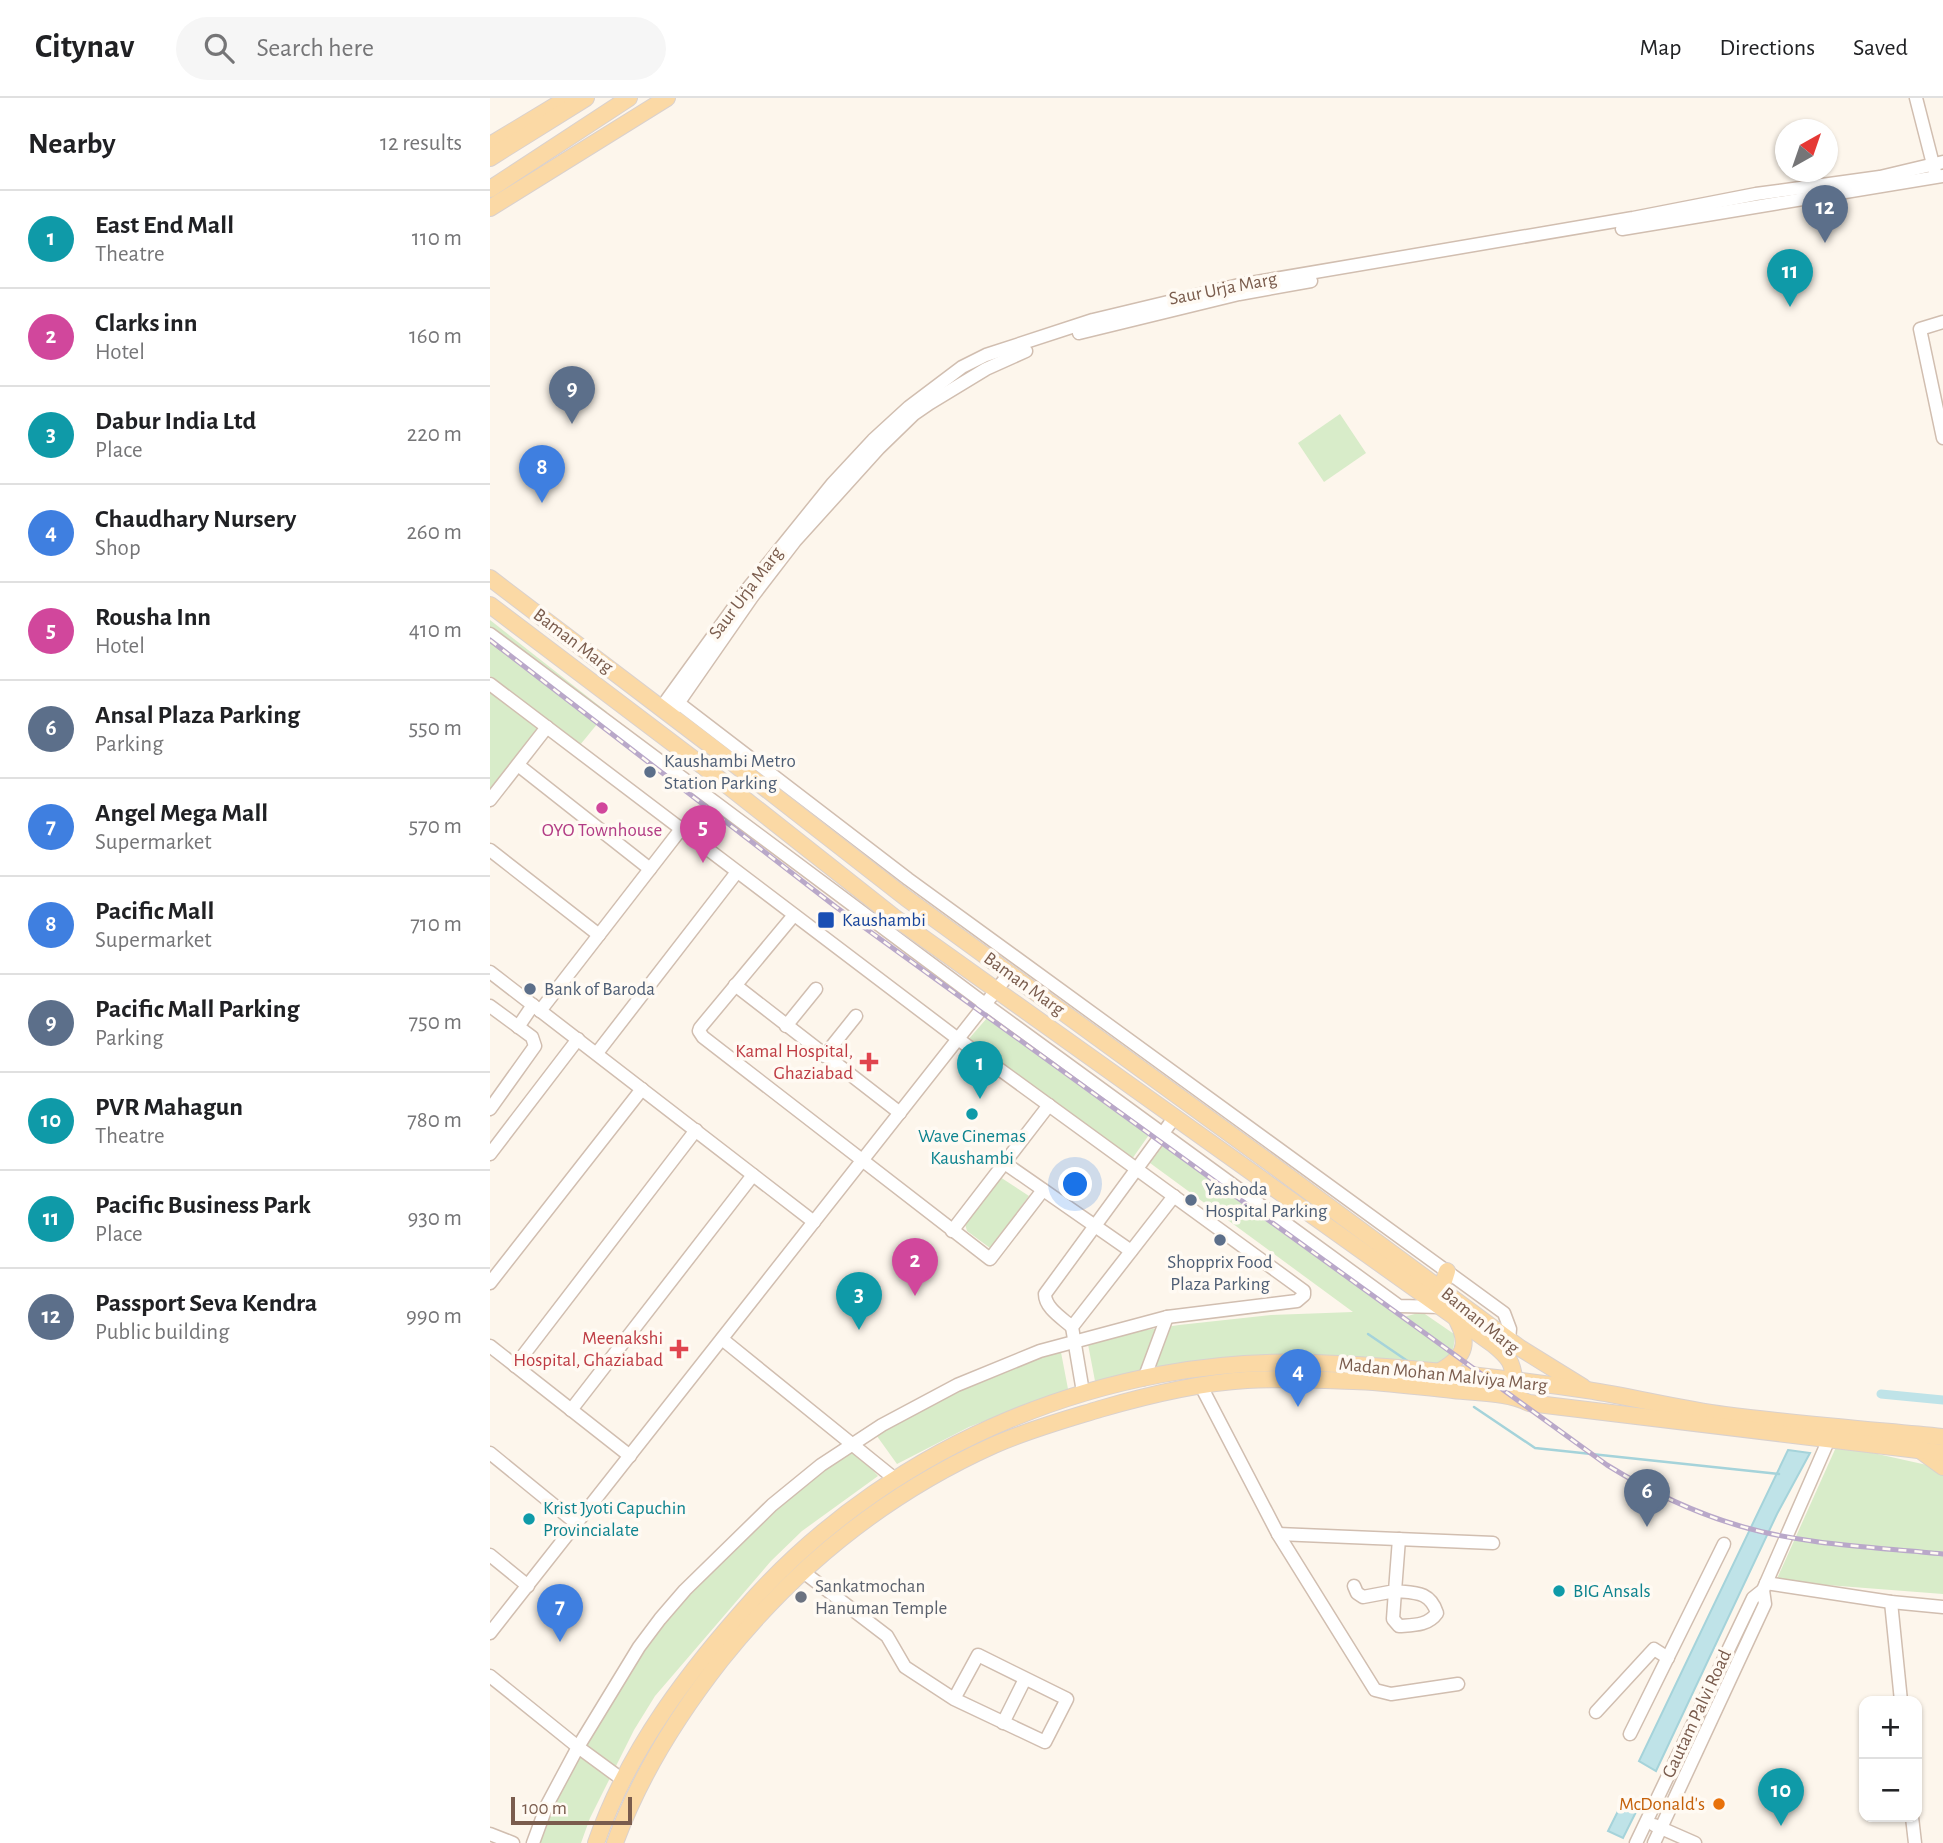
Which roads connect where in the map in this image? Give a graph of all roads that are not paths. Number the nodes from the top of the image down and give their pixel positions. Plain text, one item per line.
1 (568, 98) edge
2 (586, 98) edge
3 (629, 98) edge
4 (667, 98) edge
5 (1916, 98) edge
6 (490, 145) edge
7 (490, 159) edge
8 (1939, 170) edge
9 (490, 189) edge
10 (490, 208) edge
11 (1943, 322) edge
12 (1943, 439) edge
13 (490, 578) edge
14 (490, 605) edge
15 (490, 634) edge
16 (490, 684) edge
17 (670, 706) junction
18 (547, 727) junction
19 (518, 765) junction
20 (490, 800) edge
21 (783, 802) junction
22 (800, 815) junction
23 (769, 819) junction
24 (681, 829) junction
25 (787, 833) junction
26 (490, 850) edge
27 (650, 869) junction
28 (737, 872) junction
29 (794, 915) junction
30 (598, 935) junction
31 (490, 972) edge
32 (1009, 974) junction
33 (735, 985) junction
34 (816, 989) dead end
35 (996, 990) junction
36 (985, 1004) junction
37 (490, 1006) edge
38 (537, 1008) junction
39 (856, 1016) dead end
40 (786, 1026) junction
41 (518, 1027) junction
42 (578, 1039) junction
43 (958, 1039) junction
44 (597, 1053) junction
45 (824, 1056) junction
46 (642, 1089) junction
47 (1049, 1105) junction
48 (490, 1109) edge
49 (900, 1113) junction
50 (1174, 1118) junction
51 (1220, 1127) junction
52 (696, 1130) junction
53 (1162, 1133) junction
54 (1202, 1137) junction
55 (1281, 1149) junction
56 (490, 1154) edge
57 (1232, 1159) junction
58 (862, 1161) junction
59 (1270, 1163) junction
60 (1006, 1164) junction
61 (1136, 1169) junction
62 (753, 1175) junction
63 (1043, 1190) junction
64 (1174, 1196) junction
65 (814, 1222) junction
66 (1094, 1225) junction
67 (952, 1231) junction
68 (1131, 1251) junction
69 (1447, 1271) junction
70 (490, 1283) edge
71 (1441, 1290) junction
72 (1441, 1307) junction
73 (1167, 1317) junction
74 (1457, 1319) junction
75 (1074, 1334) junction
76 (722, 1339) junction
77 (1515, 1344) junction
78 (490, 1346) edge
79 (515, 1366) junction
80 (1437, 1373) junction
81 (1144, 1379) junction
82 (1200, 1385) junction
83 (1522, 1391) junction
84 (1588, 1391) junction
85 (1083, 1392) junction
86 (570, 1410) junction
87 (1009, 1420) junction
88 (1017, 1436) junction
89 (1943, 1437) edge
90 (1829, 1439) junction
91 (852, 1443) junction
92 (1919, 1450) junction
93 (490, 1453) edge
94 (1943, 1453) edge
95 (630, 1456) junction
96 (1943, 1467) edge
97 (895, 1479) junction
98 (577, 1524) junction
99 (1278, 1534) junction
100 (1399, 1539) junction
101 (1493, 1543) dead end
102 (1724, 1544) dead end
103 (490, 1555) edge
104 (802, 1571) junction
105 (528, 1586) junction
106 (1354, 1586) dead end
107 (1764, 1586) junction
108 (1891, 1602) junction
109 (1943, 1607) edge
110 (490, 1633) edge
111 (732, 1634) junction
112 (1668, 1658) junction
113 (490, 1676) edge
114 (1025, 1679) junction
115 (1458, 1684) dead end
116 (1900, 1696) edge
117 (954, 1699) junction
118 (1596, 1712) dead end
119 (1003, 1723) junction
120 (1630, 1734) dead end
121 (578, 1747) junction
122 (622, 1780) junction
123 (1646, 1821) junction
124 (1913, 1822) edge
125 (1661, 1828) junction
126 (490, 1834) edge
127 (513, 1843) edge
128 (533, 1843) edge
129 (596, 1843) edge
130 (615, 1843) edge
131 (1636, 1843) edge
132 (1654, 1843) edge
133 (1695, 1843) edge
134 (1915, 1843) edge

1 - 6 main road
2 - 7 main road
3 - 9 main road
4 - 10 main road
5 - 8 street
8 - 17 street, Saur Urja Marg
11 - 12 street
13 - 17 main road, Baman Marg
14 - 23 main road, Baman Marg
15 - 36 street
16 - 18 street
17 - 21 main road, Baman Marg
17 - 55 street
18 - 19 street
18 - 24 street
19 - 20 street
19 - 27 street
21 - 22 main road, Baman Marg
21 - 23 main road
22 - 25 main road
22 - 32 main road, Baman Marg
23 - 25 main road, Baman Marg
24 - 27 street
24 - 28 street
25 - 35 main road, Baman Marg
26 - 30 street
27 - 30 street
28 - 29 street
28 - 44 street
29 - 33 street
29 - 43 street
30 - 38 street
31 - 38 street
32 - 35 street
32 - 51 main road, Baman Marg
33 - 40 street
33 - 58 street
34 - 40 street
35 - 36 street
35 - 50 main road, Baman Marg
36 - 43 street
36 - 53 street
37 - 41 street
38 - 41 street
38 - 42 street
39 - 45 street
40 - 45 street
41 - 48 street
42 - 44 street
42 - 56 street
43 - 47 street
43 - 49 street
44 - 46 street
45 - 49 street
46 - 52 street
46 - 70 street
47 - 60 street
47 - 61 street
49 - 58 street
50 - 53 street
50 - 54 main road, Baman Marg
51 - 54 main road
51 - 57 main road
51 - 59 main road, Baman Marg
52 - 62 street
52 - 79 street
53 - 61 street
53 - 72 street
54 - 57 main road, Baman Marg
55 - 59 main road
55 - 69 street
57 - 72 main road, Baman Marg
58 - 65 street
58 - 67 street
59 - 71 main road, Baman Marg
60 - 63 street
60 - 67 street
61 - 64 street
61 - 66 street
62 - 65 street
62 - 86 street
63 - 66 street
63 - 67 street
64 - 68 street
64 - 73 street
65 - 76 street
66 - 68 street
66 - 75 street
68 - 75 street
69 - 71 main road
69 - 77 street
71 - 77 main road, Baman Marg
72 - 74 main road, Baman Marg
73 - 75 street
73 - 81 street
74 - 80 main road
74 - 83 main road, Baman Marg
75 - 85 street
75 - 91 street
76 - 91 street
76 - 95 street
77 - 83 main road, Baman Marg
77 - 84 main road
78 - 79 street
79 - 86 street
80 - 81 main road, Madan Mohan Malviya Marg
80 - 83 main road, Madan Mohan Malviya Marg
81 - 85 main road, Madan Mohan Malviya Marg
82 - 83 main road, Madan Mohan Malviya Marg
82 - 88 main road, Madan Mohan Malviya Marg
82 - 99 street
83 - 84 main road, Madan Mohan Malviya Marg
83 - 90 main road, Madan Mohan Malviya Marg
84 - 89 main road, Madan Mohan Malviya Marg
85 - 87 main road, Madan Mohan Malviya Marg
86 - 95 street
87 - 88 main road
87 - 97 main road, Madan Mohan Malviya Marg
88 - 104 main road, Madan Mohan Malviya Marg
90 - 92 main road, Madan Mohan Malviya Marg
90 - 107 street, Gautam Palvi Road
91 - 97 street
91 - 121 street
92 - 94 main road, Madan Mohan Malviya Marg
92 - 96 main road
93 - 98 street
95 - 98 street
97 - 111 main road, Madan Mohan Malviya Marg
98 - 105 street
99 - 100 street
99 - 115 street
100 - 101 street
100 - 106 street
102 - 112 street
103 - 105 street
104 - 111 main road, Madan Mohan Malviya Marg
104 - 117 street
105 - 110 street
107 - 108 street
107 - 123 street, Gautam Palvi Road
107 - 125 street, Gautam Palvi Road
108 - 109 street
108 - 116 street
111 - 122 main road, Madan Mohan Malviya Marg
111 - 130 main road, Madan Mohan Malviya Marg
112 - 118 street
112 - 120 street
113 - 121 street
114 - 117 street
114 - 119 street
114 - 119 street
117 - 119 street
121 - 122 street
121 - 128 street
122 - 129 main road, Madan Mohan Malviya Marg
123 - 125 street
123 - 131 street, Gautam Palvi Road
124 - 134 street
125 - 132 street, Gautam Palvi Road
125 - 133 street
126 - 127 street

